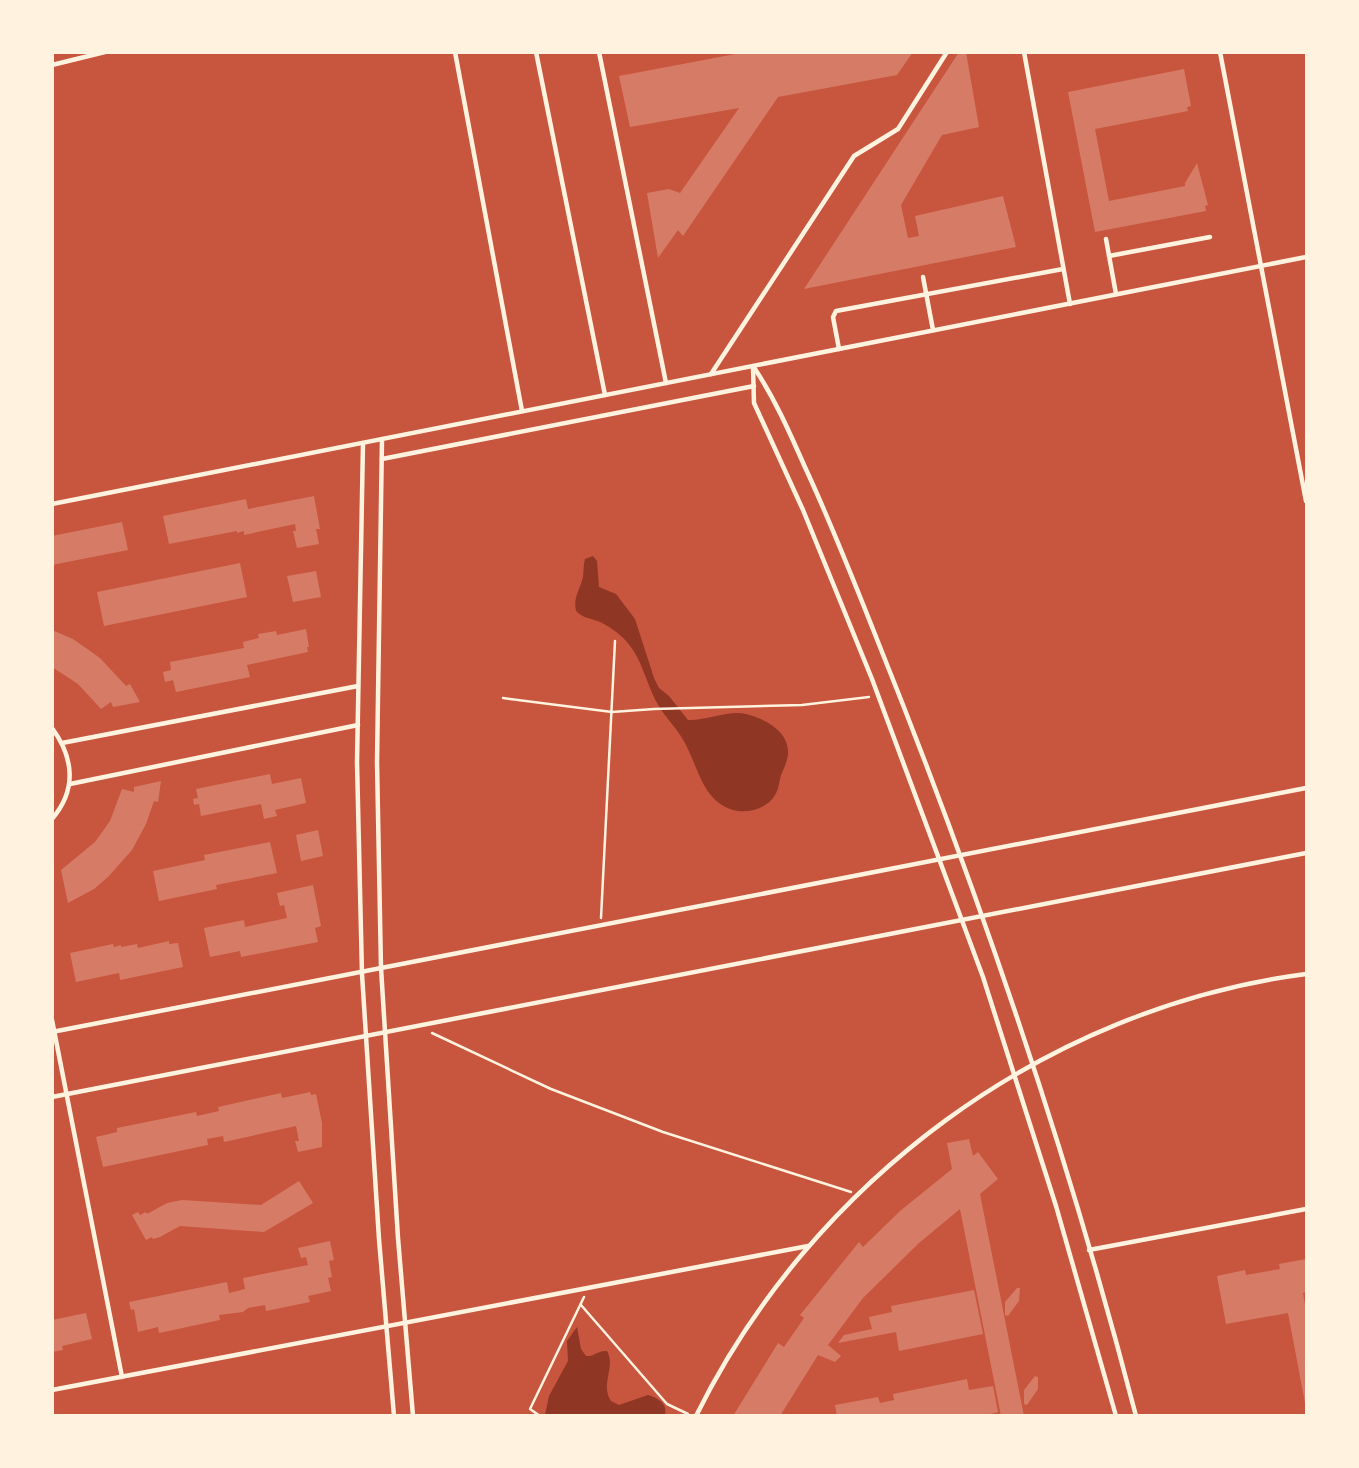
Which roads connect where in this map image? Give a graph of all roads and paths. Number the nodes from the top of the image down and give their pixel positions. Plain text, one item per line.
1 (105, 52) edge
2 (455, 52) edge
3 (536, 52) edge
4 (599, 52) edge
5 (947, 52) edge
6 (1024, 52) edge
7 (1220, 52) edge
8 (52, 65) edge
9 (1210, 237) dead end
10 (1106, 239) dead end
11 (1109, 256) junction
12 (1307, 257) edge
13 (1261, 266) junction
14 (1063, 269) junction
15 (923, 276) dead end
16 (927, 294) junction
17 (1116, 294) junction
18 (1070, 304) junction
19 (933, 330) junction
20 (839, 349) junction
21 (753, 366) junction
22 (710, 374) junction
23 (666, 383) junction
24 (754, 386) junction
25 (605, 395) junction
26 (522, 411) junction
27 (382, 439) junction
28 (363, 443) junction
29 (382, 459) junction
30 (1307, 501) edge
31 (52, 504) edge
32 (615, 641) dead end
33 (358, 686) junction
34 (878, 696) junction
35 (503, 698) dead end
36 (612, 712) junction
37 (358, 725) junction
38 (52, 728) edge
39 (62, 743) junction
40 (70, 783) junction
41 (1307, 788) edge
42 (52, 819) edge
43 (1307, 853) edge
44 (960, 855) junction
45 (940, 859) junction
46 (982, 916) junction
47 (962, 920) junction
48 (601, 925) junction
49 (381, 968) junction
50 (362, 972) junction
51 (1307, 974) edge
52 (52, 1020) edge
53 (417, 1026) junction
54 (54, 1032) edge
55 (385, 1032) junction
56 (366, 1036) junction
57 (1033, 1065) junction
58 (1016, 1075) junction
59 (67, 1094) junction
60 (52, 1097) edge
61 (857, 1194) junction
62 (1307, 1209) edge
63 (808, 1247) junction
64 (1089, 1250) junction
65 (589, 1288) junction
66 (581, 1305) junction
67 (405, 1324) junction
68 (386, 1327) junction
69 (122, 1377) junction
70 (52, 1390) edge
71 (539, 1415) edge
72 (394, 1416) edge
73 (413, 1416) edge
74 (693, 1416) edge
75 (1116, 1416) edge
76 (1136, 1416) edge

1 - 8 lane
2 - 26 lane
3 - 25 lane
4 - 23 lane
5 - 22 lane
6 - 14 lane
7 - 13 lane
9 - 11 lane
10 - 11 lane
11 - 17 lane
12 - 13 lane
13 - 17 lane
13 - 30 lane
14 - 16 lane
14 - 18 lane
15 - 16 lane
16 - 19 lane
16 - 20 lane
17 - 18 lane
18 - 19 lane
19 - 20 lane
20 - 21 lane
21 - 22 lane
21 - 24 lane
21 - 44 lane
22 - 23 lane
23 - 25 lane
24 - 29 lane
24 - 34 lane
25 - 26 lane
26 - 27 lane
27 - 28 lane
27 - 29 lane
28 - 31 lane
28 - 33 lane
29 - 49 lane
32 - 36 path
33 - 37 lane
33 - 39 lane
34 - 36 path
34 - 45 lane
35 - 36 path
36 - 48 path
37 - 40 lane
37 - 50 lane
38 - 39 lane
39 - 40 lane
40 - 42 lane
41 - 44 lane
43 - 46 lane
44 - 45 lane
44 - 46 lane
45 - 47 lane
45 - 48 lane
46 - 47 lane
46 - 57 lane
47 - 53 lane
47 - 58 lane
48 - 49 lane
49 - 50 lane
49 - 55 lane
50 - 54 lane
50 - 56 lane
51 - 57 lane
52 - 54 lane
53 - 55 lane
53 - 61 path
54 - 59 lane
55 - 56 lane
55 - 67 lane
56 - 59 lane
56 - 68 lane
57 - 58 lane
57 - 64 lane
58 - 61 lane
58 - 75 lane
59 - 60 lane
59 - 69 lane
61 - 63 lane
62 - 64 lane
63 - 65 lane
63 - 74 lane
64 - 76 lane
65 - 66 path
65 - 67 lane
66 - 71 path
66 - 74 path
67 - 68 lane
67 - 73 lane
68 - 69 lane
68 - 72 lane
69 - 70 lane

